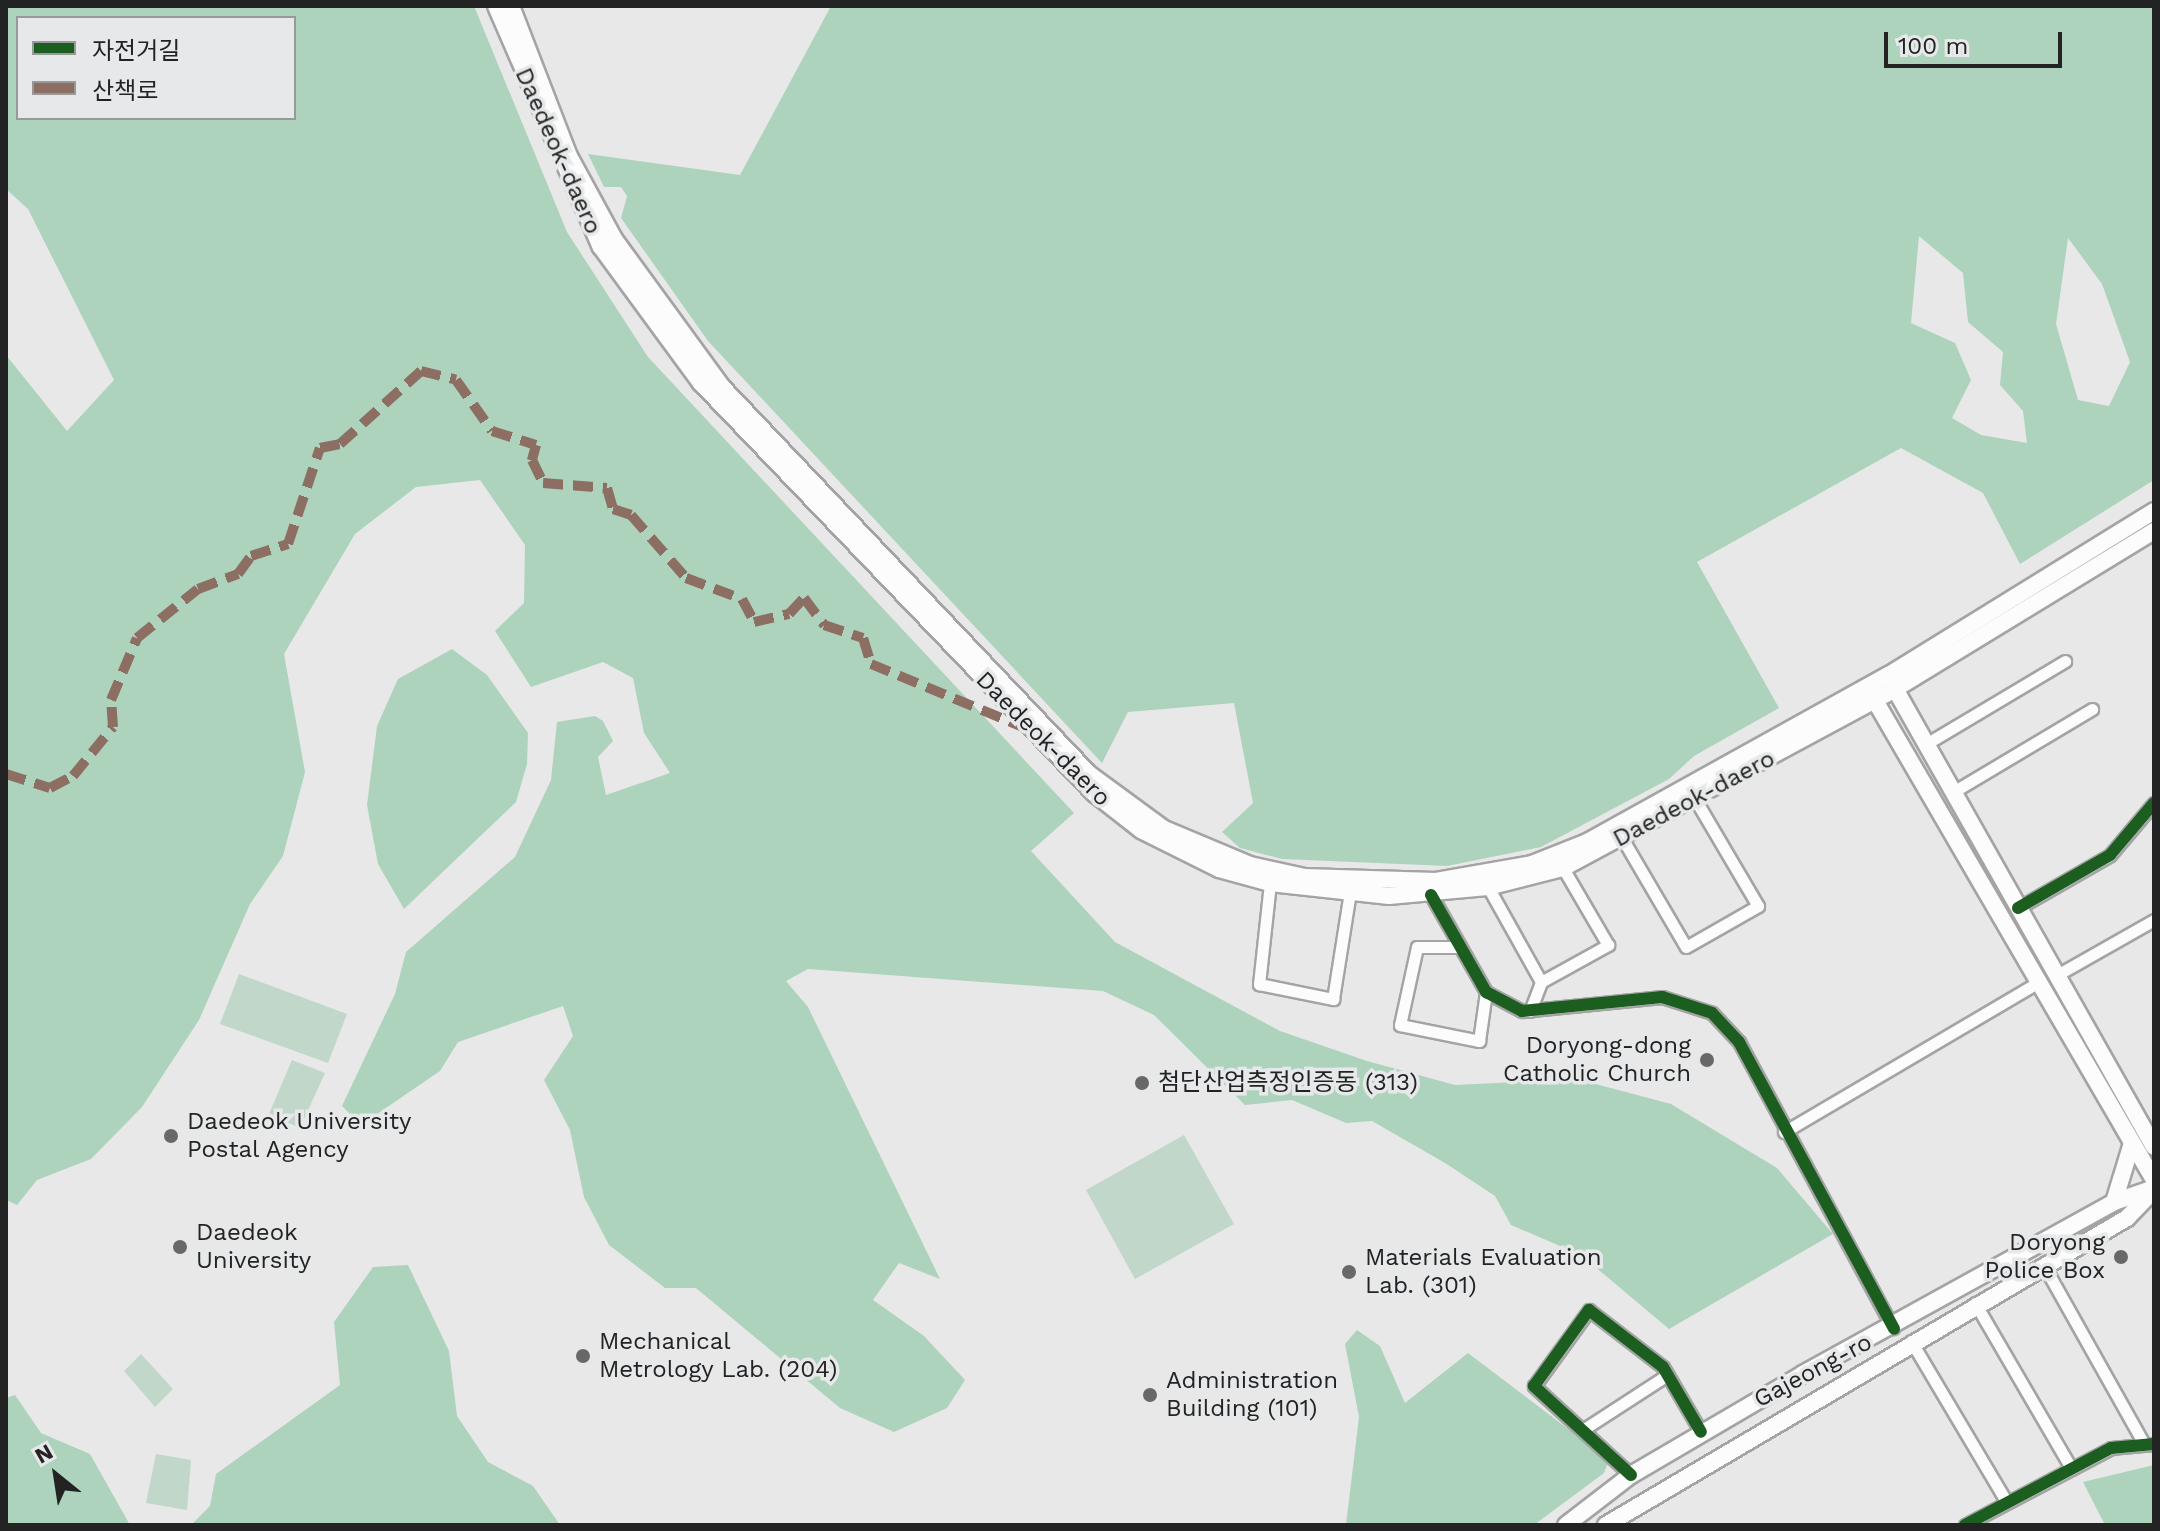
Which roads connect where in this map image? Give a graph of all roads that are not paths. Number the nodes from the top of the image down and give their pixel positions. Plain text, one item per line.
1 (496, 6) edge
2 (511, 6) edge
3 (2154, 511) edge
4 (2154, 531) edge
5 (2065, 661) dead end
6 (1891, 682) junction
7 (1871, 694) junction
8 (2092, 709) dead end
9 (1926, 744) junction
10 (1953, 792) junction
11 (1695, 799) junction
12 (2154, 803) edge
13 (1622, 838) junction
14 (1563, 868) junction
15 (1270, 883) junction
16 (1488, 887) junction
17 (1350, 892) junction
18 (1431, 895) junction
19 (2018, 908) junction
20 (2154, 920) edge
21 (1460, 947) junction
22 (2057, 975) junction
23 (1541, 982) junction
24 (2039, 982) junction
25 (1486, 992) junction
26 (1530, 1011) junction
27 (1784, 1132) junction
28 (2132, 1143) junction
29 (2154, 1147) edge
30 (2154, 1180) edge
31 (2154, 1189) edge
32 (2114, 1202) junction
33 (2043, 1264) junction
34 (1975, 1303) junction
35 (1894, 1329) junction
36 (1911, 1341) junction
37 (1667, 1375) junction
38 (1584, 1429) junction
39 (1701, 1432) junction
40 (2149, 1444) edge
41 (2071, 1468) junction
42 (1631, 1475) junction
43 (2006, 1501) junction
44 (1566, 1525) edge
45 (1606, 1525) edge
46 (1965, 1525) edge

1 - 15 main road, Daedeok-daero
2 - 7 main road, Daedeok-daero
3 - 6 main road
4 - 6 main road
5 - 9 street
6 - 7 main road, Daedeok-daero
6 - 9 main road
7 - 11 main road, Daedeok-daero
7 - 24 main road
8 - 10 street
9 - 10 main road
10 - 19 main road
11 - 13 main road, Daedeok-daero
11 - 13 street
12 - 19 street
13 - 14 main road, Daedeok-daero
14 - 16 main road, Daedeok-daero
14 - 23 street
15 - 17 main road, Daedeok-daero
15 - 17 street
16 - 18 main road, Daedeok-daero
16 - 23 street
17 - 18 main road, Daedeok-daero
18 - 21 street
19 - 22 main road
20 - 22 street
21 - 25 street
21 - 25 street
22 - 29 main road
23 - 26 street
24 - 27 street
24 - 28 main road
25 - 26 street
26 - 27 street
27 - 35 street
28 - 30 main road
28 - 32 main road
31 - 32 main road, Gajeong-ro
31 - 33 main road, Gajeong-ro
32 - 35 main road, Gajeong-ro
33 - 34 main road, Gajeong-ro
33 - 40 street
34 - 36 main road, Gajeong-ro
34 - 41 street
35 - 39 main road, Gajeong-ro
36 - 43 street
36 - 45 main road, Gajeong-ro
37 - 38 street
37 - 38 street
37 - 39 street
38 - 42 street
39 - 42 main road, Gajeong-ro
40 - 41 street
41 - 43 street
42 - 44 main road, Gajeong-ro
43 - 46 street

